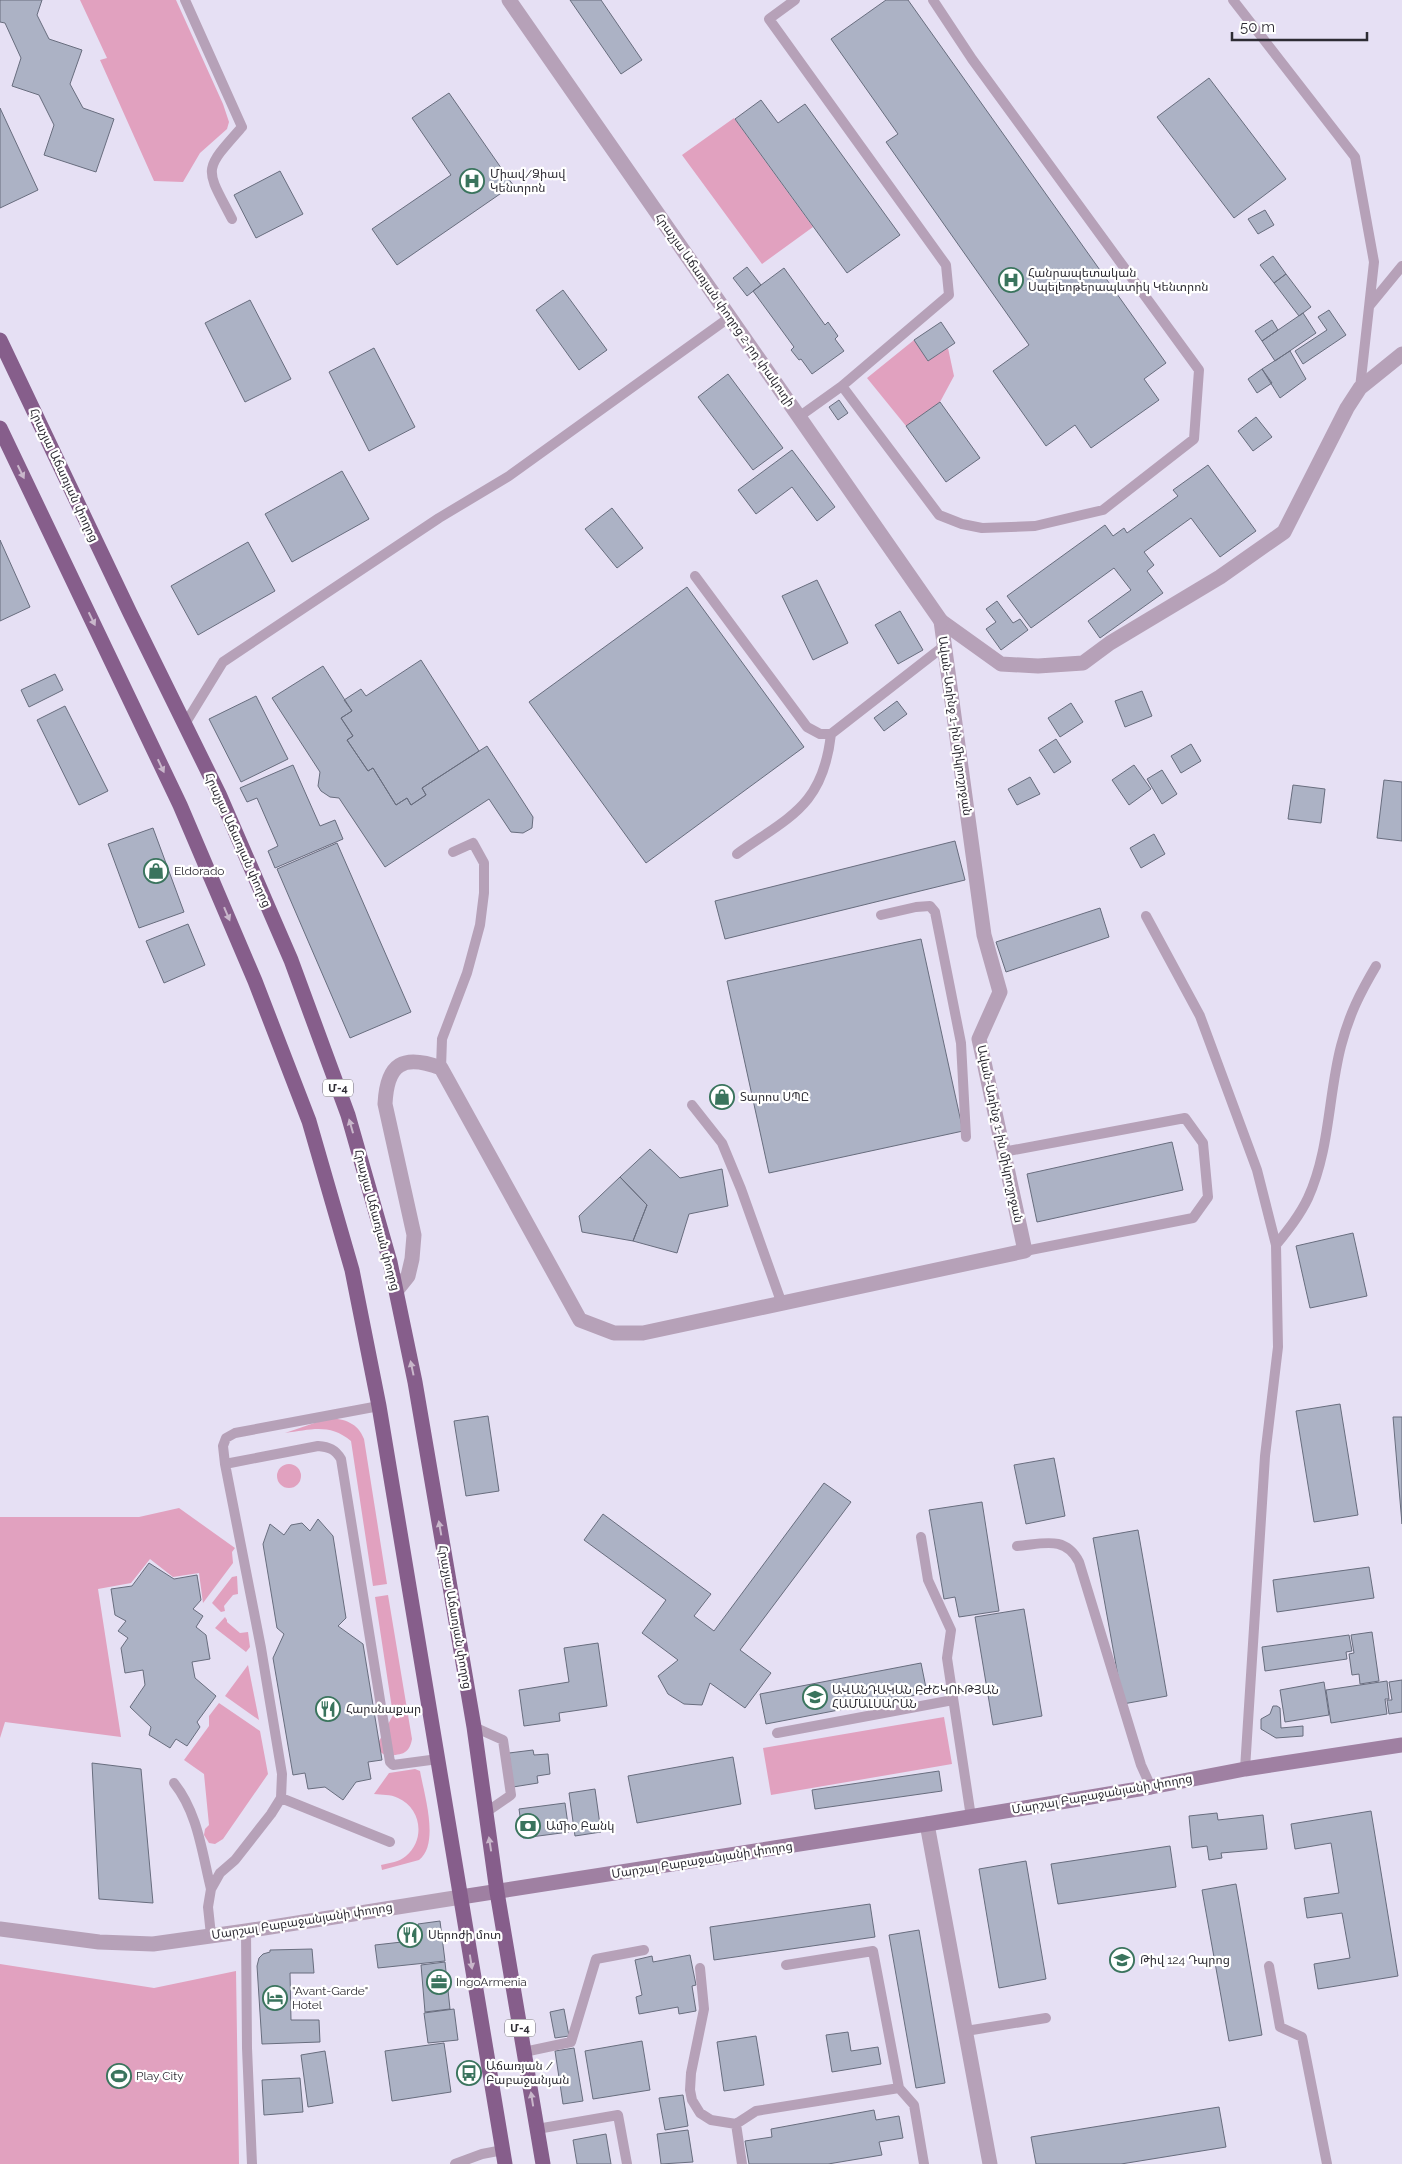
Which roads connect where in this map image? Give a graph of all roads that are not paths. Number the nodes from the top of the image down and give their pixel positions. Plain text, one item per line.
1 (185, 0) edge
2 (509, 0) edge
3 (795, 0) edge
4 (933, 0) edge
5 (1237, 3) edge
6 (232, 219) dead end
7 (1402, 266) edge
8 (1369, 306) junction
9 (730, 317) junction
10 (0, 340) edge
11 (1402, 354) edge
12 (842, 386) junction
13 (1360, 388) junction
14 (800, 416) junction
15 (0, 428) edge
16 (695, 576) dead end
17 (941, 621) junction
18 (944, 646) junction
19 (185, 724) junction
20 (831, 734) junction
21 (453, 852) dead end
22 (737, 854) dead end
23 (881, 916) dead end
24 (1146, 916) dead end
25 (1376, 966) dead end
26 (979, 1039) junction
27 (960, 1043) junction
28 (441, 1068) junction
29 (692, 1105) dead end
30 (966, 1137) dead end
31 (1003, 1152) junction
32 (1276, 1244) junction
33 (1025, 1251) junction
34 (396, 1290) junction
35 (782, 1304) junction
36 (379, 1406) junction
37 (225, 1464) junction
38 (921, 1537) dead end
39 (1017, 1546) dead end
40 (953, 1700) junction
41 (474, 1727) junction
42 (777, 1733) dead end
43 (1402, 1745) edge
44 (438, 1759) junction
45 (1245, 1769) junction
46 (174, 1783) dead end
47 (1151, 1787) junction
48 (281, 1798) junction
49 (485, 1813) junction
50 (971, 1817) junction
51 (927, 1824) junction
52 (390, 1842) dead end
53 (211, 1889) junction
54 (498, 1892) junction
55 (461, 1897) junction
56 (0, 1929) edge
57 (246, 1931) junction
58 (211, 1935) junction
59 (644, 1950) dead end
60 (786, 1965) dead end
61 (1269, 1966) dead end
62 (700, 1968) dead end
63 (1046, 2018) dead end
64 (966, 2032) junction
65 (524, 2052) junction
66 (899, 2088) junction
67 (736, 2124) junction
68 (537, 2129) junction
69 (504, 2157) edge
70 (252, 2164) edge
71 (455, 2164) edge
72 (543, 2164) edge
73 (627, 2164) edge
74 (742, 2164) edge
75 (924, 2164) edge
76 (990, 2164) edge
77 (1327, 2164) edge

1 - 6 lane
2 - 9 street, Հրաչյա Աճառյան փողոց 2-րդ փակուղի
3 - 12 lane
4 - 12 lane
5 - 8 lane
7 - 8 lane
8 - 13 lane
9 - 14 street, Հրաչյա Աճառյան փողոց 2-րդ փակուղի
9 - 19 lane
10 - 19 highway, Հրաչյա Աճառյան փողոց / Մ-4
11 - 13 street, Ավան-Առինջ 1-ին միկրոշրջան
12 - 14 lane
13 - 17 street, Ավան-Առինջ 1-ին միկրոշրջան
14 - 17 street, Հրաչյա Աճառյան փողոց 2-րդ փակուղի
15 -> 36 highway
16 - 20 lane
17 - 18 street, Ավան-Առինջ 1-ին միկրոշրջան
18 - 20 lane
18 - 26 street, Ավան-Առինջ 1-ին միկրոշրջան
34 -> 19 highway, Հրաչյա Աճառյան փողոց / Մ-4
20 - 22 lane
21 - 28 lane
23 - 27 lane
24 - 32 lane
25 - 32 lane
26 - 27 lane
26 - 31 street, Ավան-Առինջ 1-ին միկրոշրջան
27 - 30 lane
28 - 34 street
28 - 35 street
29 - 35 lane
31 - 33 street, Ավան-Առինջ 1-ին միկրոշրջան
31 - 33 lane
32 - 45 lane
33 - 35 street
41 -> 34 highway, Հրաչյա Աճառյան փողոց / Մ-4
36 - 37 lane
36 - 44 highway
37 - 44 lane
37 - 48 lane
38 - 40 lane
39 - 47 lane
40 - 42 lane
40 - 50 lane
41 - 49 highway, Հրաչյա Աճառյան փողոց / Մ-4
41 - 49 lane
43 - 45 main road, Մարշալ Բաբաջանյանի փողոց
44 - 55 highway
45 - 47 main road, Մարշալ Բաբաջանյանի փողոց
46 - 53 lane
47 - 50 main road, Մարշալ Բաբաջանյանի փողոց
48 - 52 lane
48 - 53 lane
54 -> 49 highway, Հրաչյա Աճառյան փողոց / Մ-4
50 - 51 main road, Մարշալ Բաբաջանյանի փողոց
51 - 54 main road, Մարշալ Բաբաջանյանի փողոց
51 - 64 street
53 - 58 lane
54 - 55 main road, Մարշալ Բաբաջանյանի փողոց
54 - 65 highway, Հրաչյա Աճառյան փողոց / Մ-4
55 - 57 street, Մարշալ Բաբաջանյանի փողոց
55 -> 69 highway
56 - 58 street, Մարշալ Բաբաջանյանի փողոց
57 - 58 street, Մարշալ Բաբաջանյանի փողոց
57 - 70 lane
59 - 65 lane
60 - 66 lane
61 - 77 lane
62 - 67 lane
63 - 64 lane
64 - 76 street
68 -> 65 highway, Հրաչյա Աճառյան փողոց / Մ-4
66 - 67 lane
66 - 75 lane
67 - 74 lane
68 - 72 highway, Հրաչյա Աճառյան փողոց / Մ-4
68 - 73 lane
69 - 71 lane

